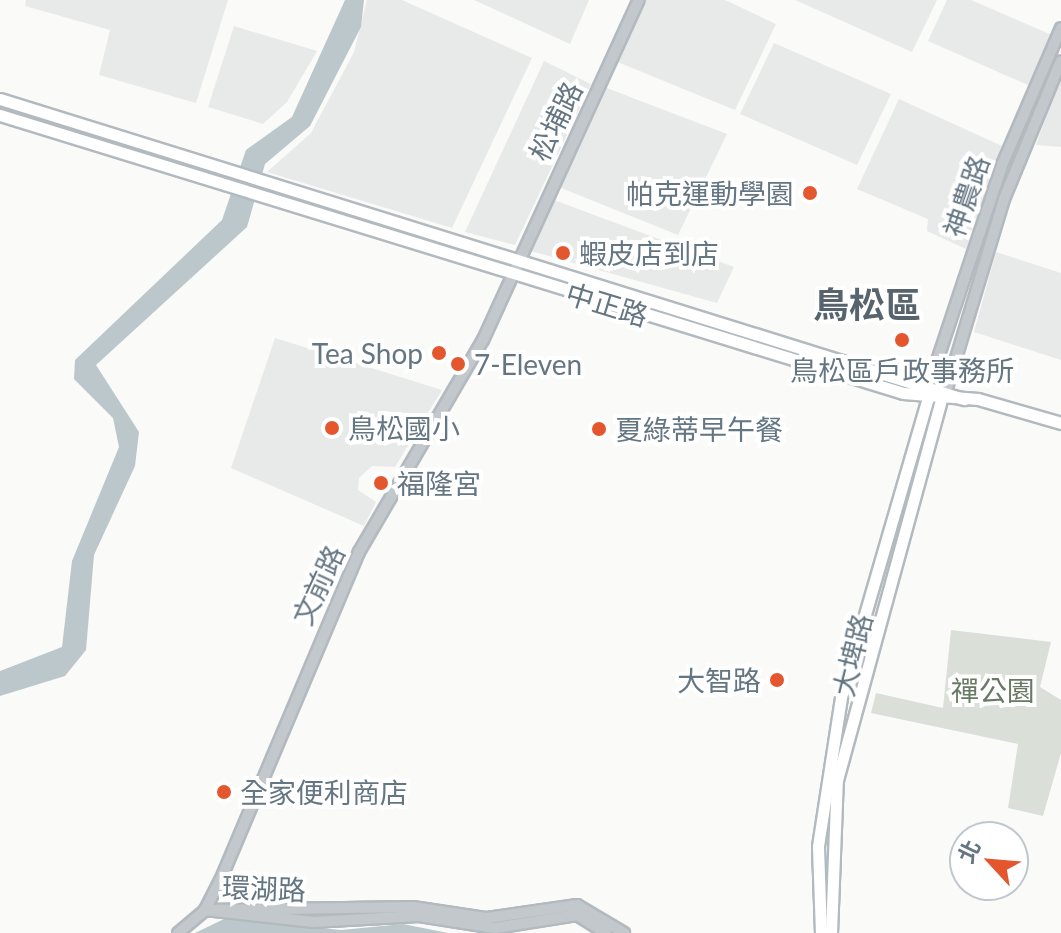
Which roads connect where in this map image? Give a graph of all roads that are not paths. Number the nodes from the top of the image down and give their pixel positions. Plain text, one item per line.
1 (639, 0) edge
2 (1061, 28) edge
3 (1061, 61) edge
4 (0, 99) edge
5 (0, 115) edge
6 (517, 262) junction
7 (513, 275) junction
8 (929, 385) junction
9 (947, 388) junction
10 (964, 399) junction
11 (934, 400) junction
12 (1061, 423) edge
13 (205, 910) junction
14 (178, 933) edge
15 (606, 933) edge
16 (624, 933) edge
17 (821, 933) edge
18 (831, 933) edge

1 - 6 street, 松埔路
2 - 8 street, 神農路
3 - 9 street, 神農路
4 - 6 main road, 中正路
5 - 7 main road, 中正路
6 - 7 street, 文前路
6 - 8 main road, 中正路
7 - 11 main road, 中正路
7 - 13 street, 文前路
8 - 9 main road, 中正路
8 - 11 main road, 大埤路
9 - 10 main road, 中正路
9 - 11 main road, 大埤路
10 - 11 main road, 中正路
10 - 12 main road, 中正路
11 - 17 main road, 大埤路
11 - 18 main road, 大埤路
13 - 14 street, 文前路
13 - 15 street, 環湖路
13 - 16 street, 環湖路

